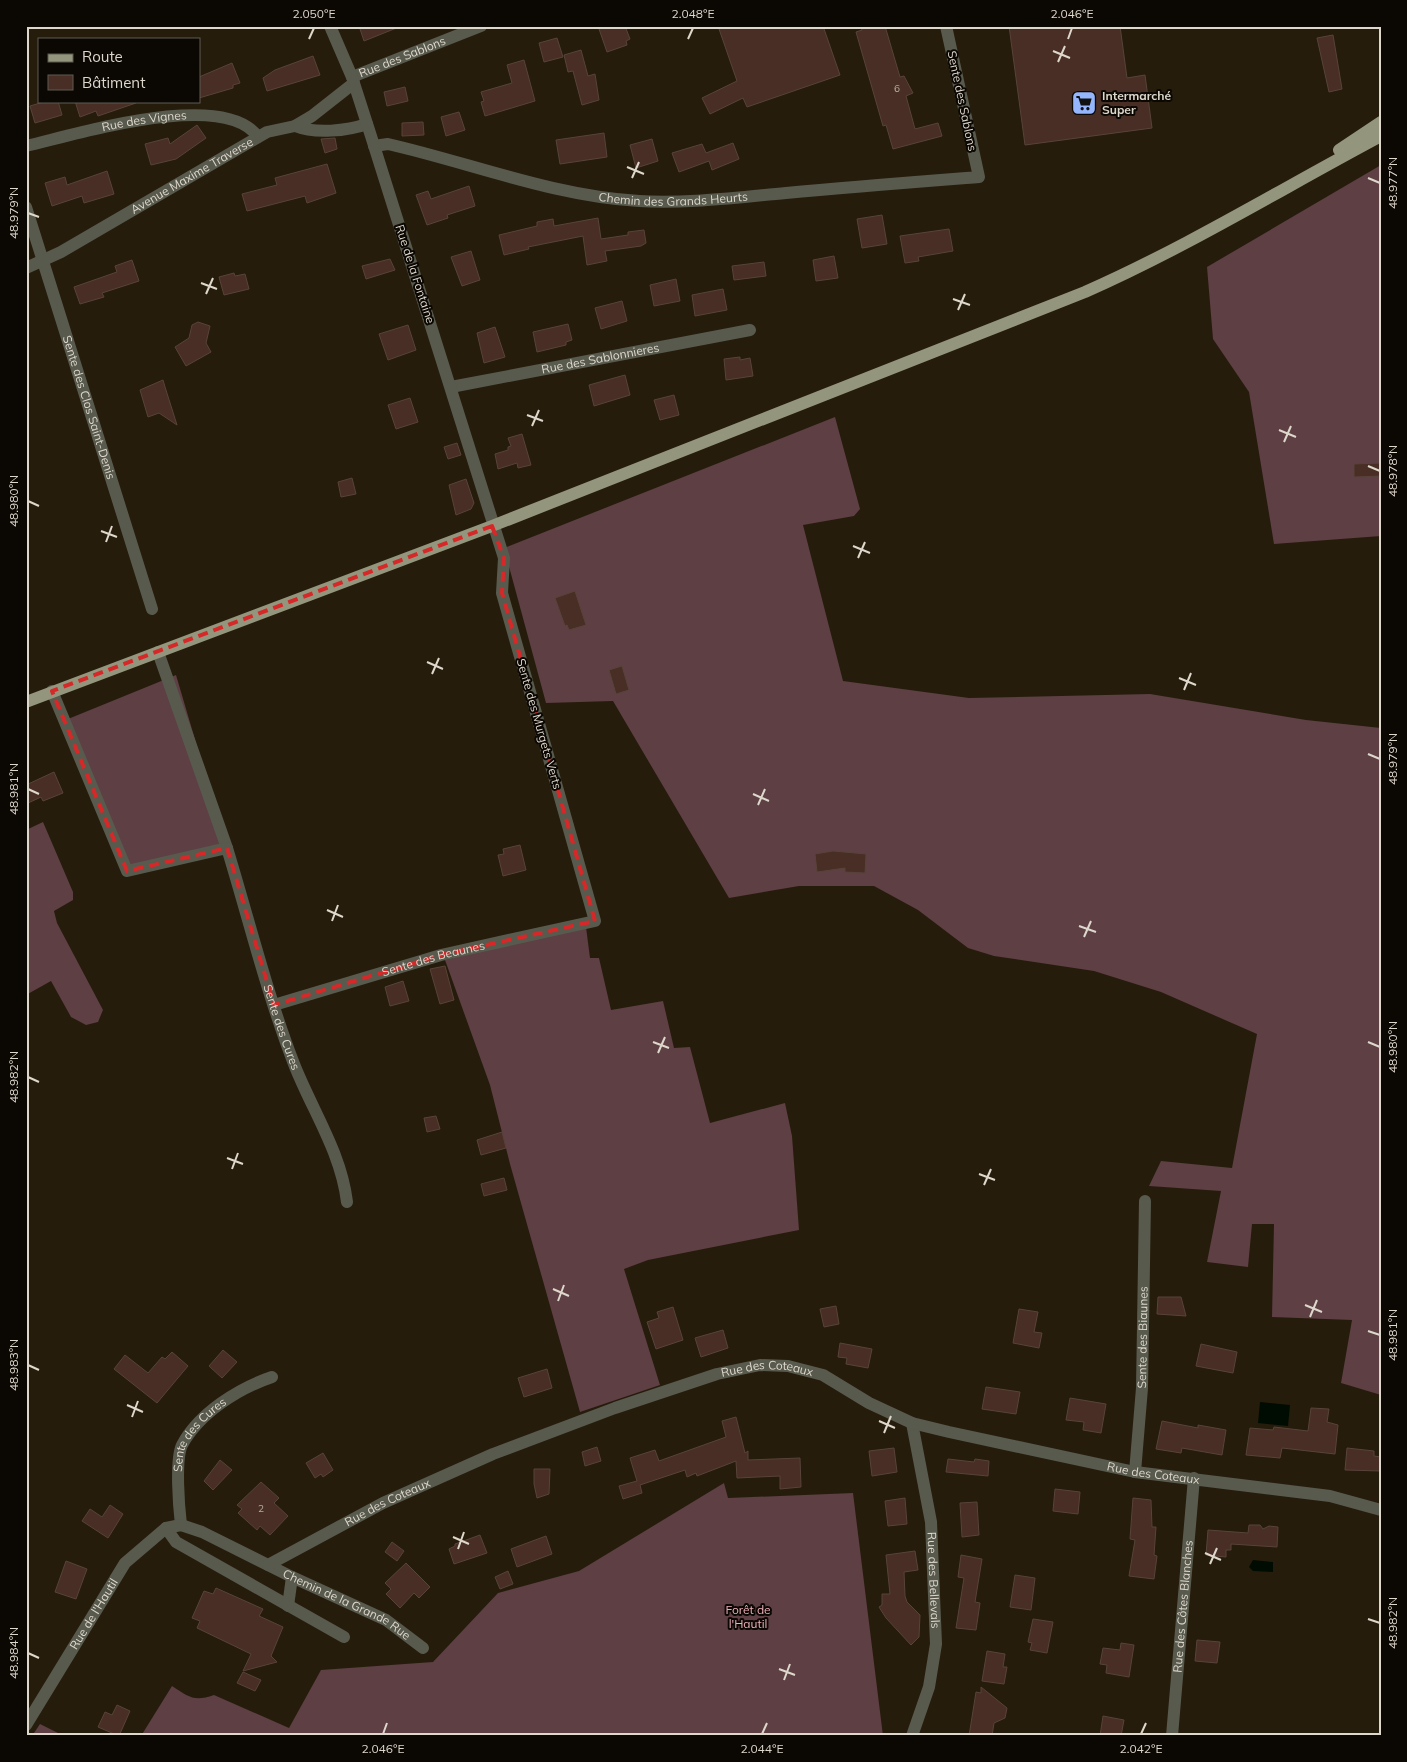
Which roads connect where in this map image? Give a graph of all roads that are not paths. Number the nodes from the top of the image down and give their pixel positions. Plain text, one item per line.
1 (330, 26) edge
2 (481, 26) edge
3 (946, 26) edge
4 (353, 80) junction
5 (1381, 122) edge
6 (367, 124) junction
7 (295, 126) junction
8 (258, 136) junction
9 (1381, 136) edge
10 (26, 146) edge
11 (374, 146) junction
12 (979, 177) joint
13 (1279, 190) junction
14 (26, 207) edge
15 (44, 261) junction
16 (26, 268) edge
17 (750, 330) dead end
18 (451, 387) junction
19 (492, 526) junction
20 (152, 609) dead end
21 (158, 652) junction
22 (52, 691) junction
23 (26, 702) edge
24 (227, 848) junction
25 (595, 921) joint
26 (274, 1005) junction
27 (347, 1202) dead end
28 (1145, 1202) dead end
29 (272, 1377) dead end
30 (912, 1423) junction
31 (1135, 1472) junction
32 (1194, 1478) junction
33 (1381, 1510) edge
34 (181, 1525) junction
35 (166, 1528) junction
36 (268, 1565) junction
37 (292, 1577) junction
38 (288, 1606) junction
39 (344, 1637) dead end
40 (423, 1648) dead end
41 (26, 1725) edge
42 (912, 1736) edge
43 (1172, 1736) edge

1 - 4 street, Rue de la Fontaine
2 - 4 street, Rue des Sablons
3 - 12 street, Sente des Sablons
4 - 6 street, Rue de la Fontaine
4 - 7 street, Avenue Maxime Traverse
5 - 13 main road
6 - 7 street
6 - 11 street, Rue de la Fontaine
7 - 8 street, Avenue Maxime Traverse
8 - 10 street, Rue des Vignes
8 - 15 street, Avenue Maxime Traverse
9 - 13 main road
11 - 12 street, Chemin des Grands Heurts
11 - 18 street, Rue de la Fontaine
13 - 19 main road
14 - 15 street, Sente des Clos Saint-Denis
15 - 16 street, Avenue Maxime Traverse
15 - 20 street, Sente des Clos Saint-Denis
17 - 18 street, Rue des Sablonnieres
18 - 19 street, Rue de la Fontaine
19 - 21 main road
19 - 25 street, Sente des Murgets Verts
21 - 22 main road
21 - 24 street, Sente des Cures
22 - 23 main road
22 - 24 street
24 - 26 street, Sente des Cures
25 - 26 street, Sente des Beaunes
26 - 27 street, Sente des Cures
28 - 31 street, Sente des Biaunes
29 - 34 street, Sente des Cures
30 - 31 street, Rue des Coteaux
30 - 36 street, Rue des Coteaux
30 - 42 street, Rue des Bellevals
31 - 32 street, Rue des Coteaux
32 - 33 street, Rue des Coteaux
32 - 43 street, Rue des Côtes Blanches
34 - 35 street, Rue de l'Hautil
34 - 36 street
35 - 38 street
35 - 41 street, Rue de l'Hautil
36 - 37 street, Chemin de la Grande Rue
37 - 38 street
37 - 40 street, Chemin de la Grande Rue
38 - 39 street

